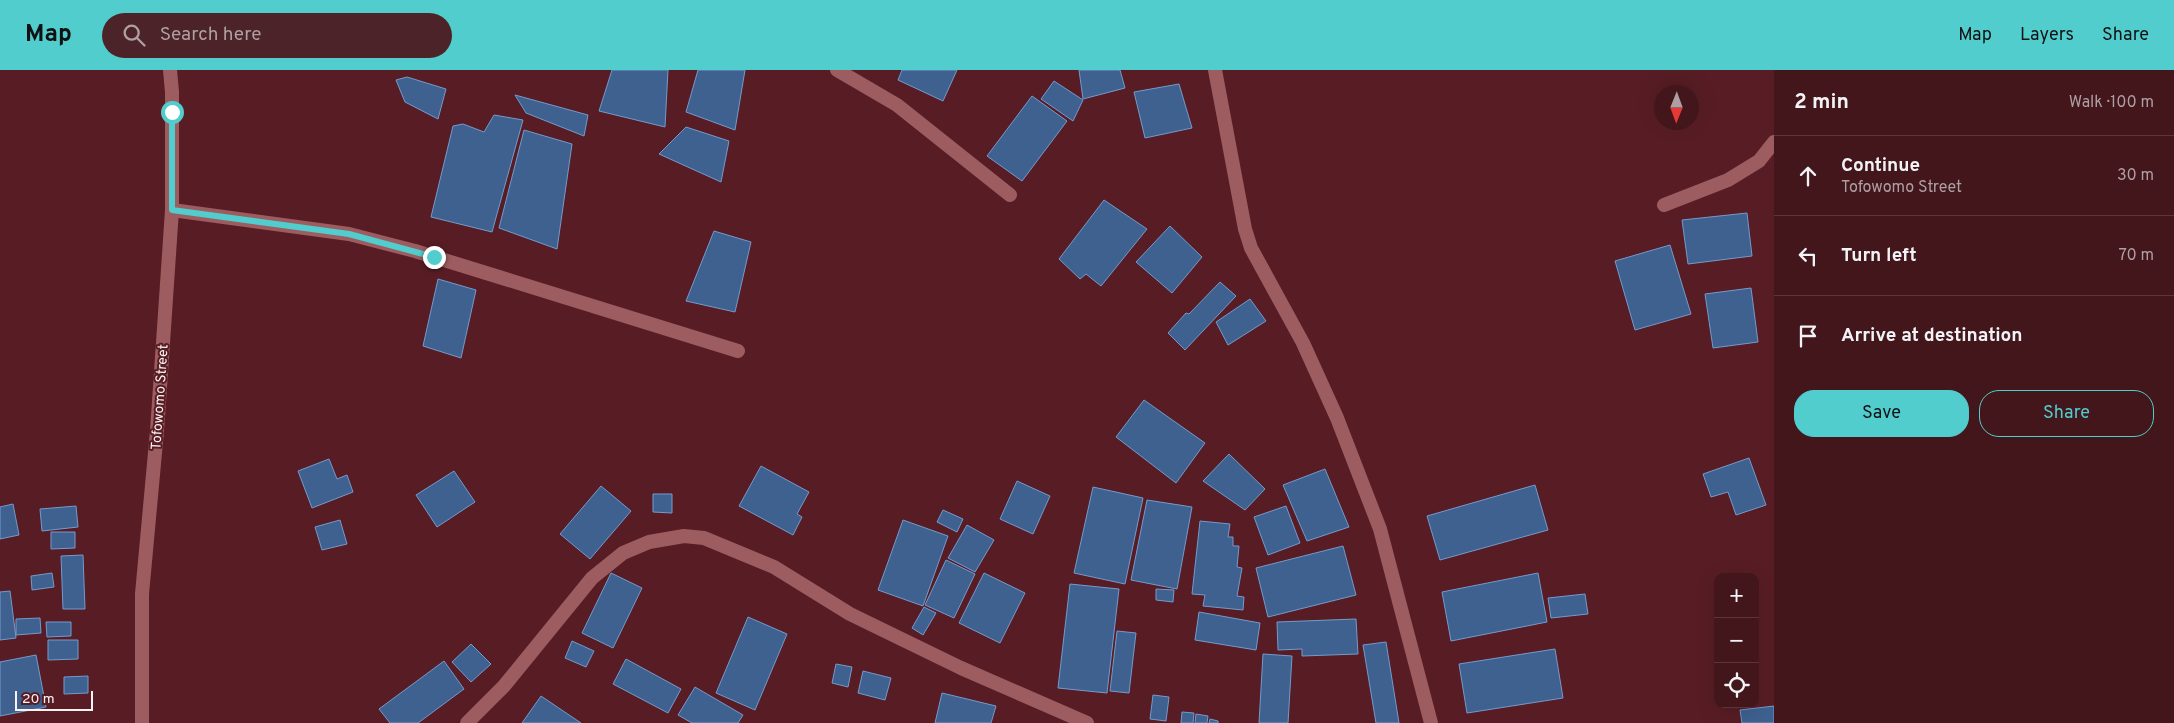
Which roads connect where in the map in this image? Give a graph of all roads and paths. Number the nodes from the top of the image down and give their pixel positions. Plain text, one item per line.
1 (170, 70) edge
2 (837, 70) edge
3 (1215, 70) edge
4 (1774, 142) edge
5 (1010, 195) dead end
6 (1664, 205) dead end
7 (172, 210) junction
8 (738, 351) dead end
9 (142, 723) edge
10 (467, 723) edge
11 (1087, 723) edge
12 (1431, 723) edge

1 - 7 street, Tofowomo Street
2 - 5 street
3 - 12 street
4 - 6 street
7 - 8 street
7 - 9 street, Tofowomo Street
10 - 11 street

